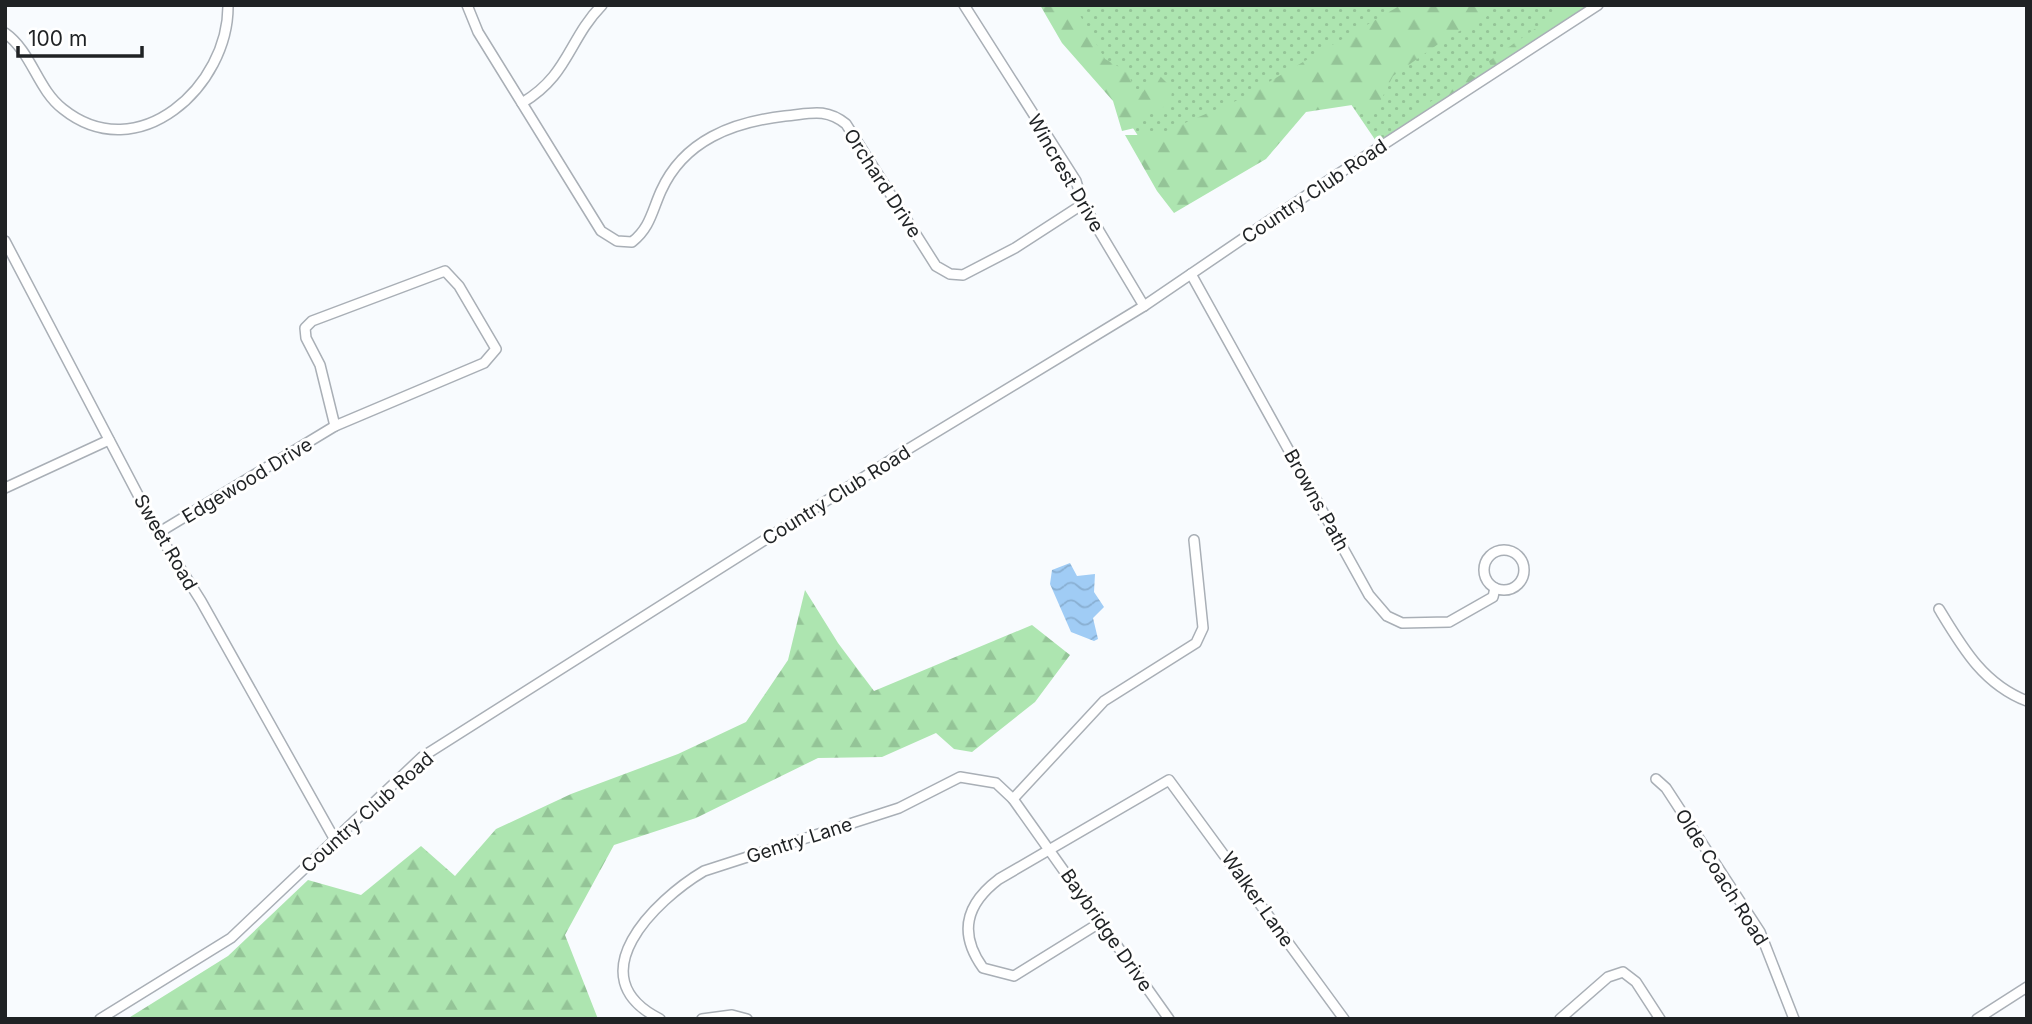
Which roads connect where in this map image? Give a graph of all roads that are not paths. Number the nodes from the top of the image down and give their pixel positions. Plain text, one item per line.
1 (228, 5) edge
2 (467, 5) edge
3 (602, 5) edge
4 (964, 5) edge
5 (1598, 5) edge
6 (5, 33) edge
7 (522, 103) junction
8 (1083, 204) junction
9 (5, 241) edge
10 (1191, 274) junction
11 (1144, 306) junction
12 (335, 426) junction
13 (109, 440) junction
14 (5, 488) edge
15 (158, 533) junction
16 (1194, 540) dead end
17 (1495, 588) junction
18 (1939, 609) dead end
19 (2027, 701) edge
20 (1656, 779) dead end
21 (1170, 780) joint
22 (1013, 799) junction
23 (335, 840) junction
24 (1052, 850) junction
25 (1101, 922) junction
26 (2027, 987) edge
27 (100, 1019) edge
28 (660, 1019) edge
29 (702, 1019) edge
30 (747, 1019) edge
31 (1169, 1019) edge
32 (1345, 1019) edge
33 (1560, 1019) edge
34 (1660, 1019) edge
35 (1794, 1019) edge
36 (1977, 1019) edge

1 - 6 street
2 - 7 street, Orchard Drive
3 - 7 street
4 - 8 street, Wincrest Drive
5 - 10 street, Country Club Road
7 - 8 street, Orchard Drive
8 - 11 street, Wincrest Drive
9 - 13 street, Sweet Road
10 - 11 street, Country Club Road
10 - 17 street, Browns Path
11 - 23 street, Country Club Road
12 - 12 street, Edgewood Drive
12 - 15 street, Edgewood Drive
13 - 14 street
13 - 15 street, Sweet Road
15 - 23 street, Sweet Road
16 - 22 street
17 - 17 street, Browns Path
18 - 19 street
20 - 35 street, Olde Coach Road
21 - 24 street, Baybridge Drive
21 - 32 street, Walker Lane
22 - 24 street, Gentry Lane
22 - 28 street, Gentry Lane
23 - 27 street, Country Club Road
24 - 25 street, Baybridge Drive
24 - 25 street
25 - 31 street, Baybridge Drive
26 - 36 street
29 - 30 street
33 - 34 street

